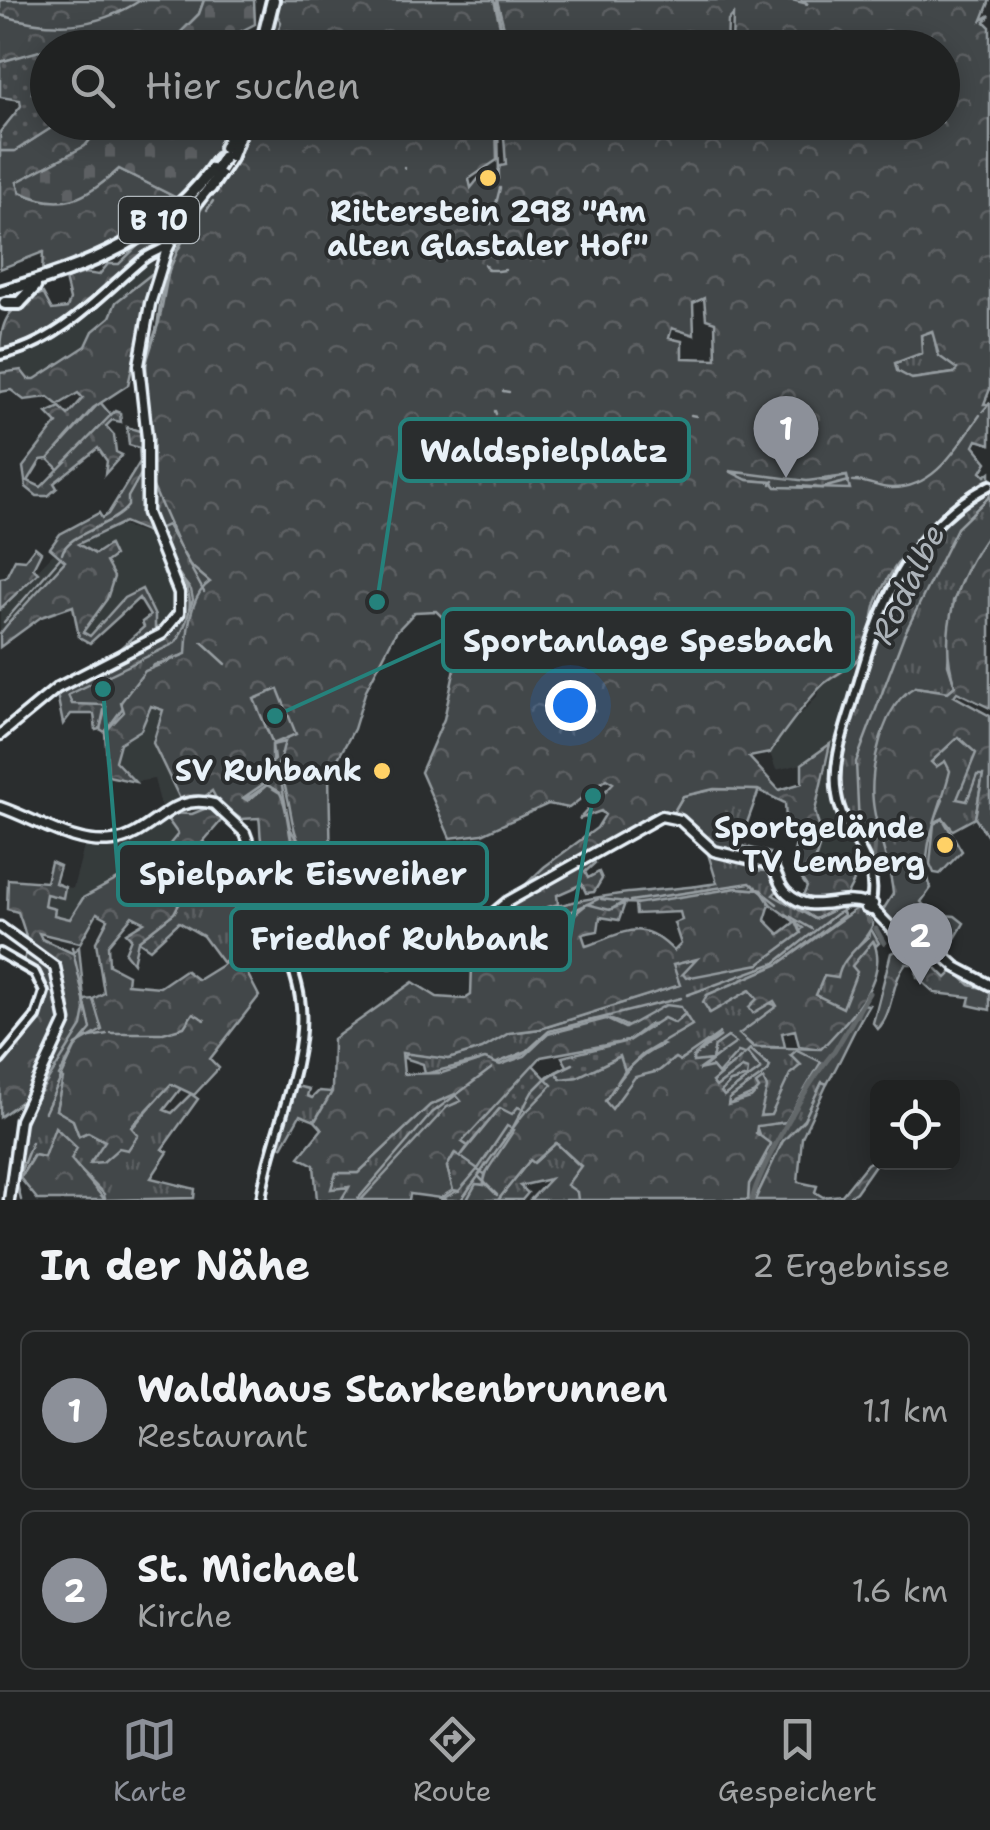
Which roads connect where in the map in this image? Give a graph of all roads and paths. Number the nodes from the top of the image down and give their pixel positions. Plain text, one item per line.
1 (272, 2) edge
2 (265, 30) edge
3 (230, 140) edge
4 (234, 140) edge
5 (221, 158) junction
6 (210, 188) joint
7 (159, 254) junction
8 (40, 284) junction
9 (3, 294) edge
10 (0, 355) edge
11 (990, 485) edge
12 (0, 734) edge
13 (0, 807) edge
14 (870, 905) junction
15 (0, 927) edge
16 (282, 935) junction
17 (0, 953) edge
18 (990, 985) edge
19 (0, 1060) edge
20 (9, 1200) edge
21 (260, 1200) edge

1 - 2 highway
3 - 5 highway, B 10
4 - 6 highway
5 - 8 highway, B 10
5 - 9 highway, B 10
6 - 7 main road
7 - 10 street
7 - 12 main road
8 - 9 highway, B 10
8 - 9 highway
11 - 14 street
13 - 16 main road
14 - 16 main road
14 - 18 main road
15 - 20 main road
16 - 21 street
17 - 19 street

